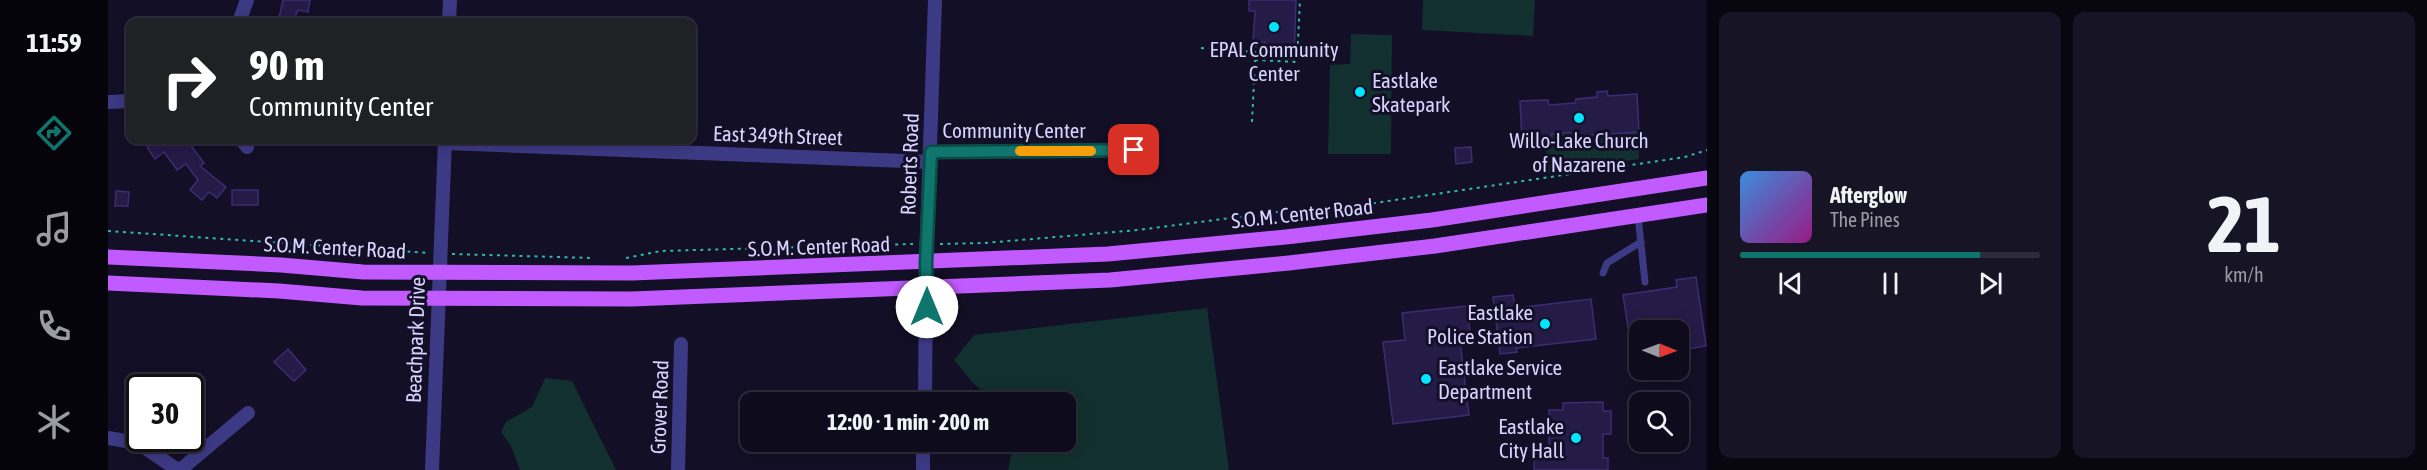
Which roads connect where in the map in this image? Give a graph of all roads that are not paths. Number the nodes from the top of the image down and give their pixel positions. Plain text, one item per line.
1 (247, 0) edge
2 (450, 0) edge
3 (935, 0) edge
4 (240, 18) edge
5 (449, 18) edge
6 (126, 101) edge
7 (108, 102) edge
8 (445, 144) edge
9 (536, 144) edge
10 (1134, 150) dead end
11 (931, 157) junction
12 (1707, 178) edge
13 (1707, 205) edge
14 (1638, 216) junction
15 (1641, 242) junction
16 (108, 257) edge
17 (926, 263) junction
18 (438, 271) junction
19 (1603, 273) dead end
20 (1645, 282) dead end
21 (108, 283) edge
22 (927, 289) junction
23 (438, 298) junction
24 (681, 344) dead end
25 (925, 392) edge
26 (248, 413) dead end
27 (108, 438) edge
28 (923, 452) edge
29 (179, 470) edge
30 (432, 470) edge
31 (678, 470) edge
32 (923, 470) edge

1 - 4 street
2 - 5 street
3 - 11 street, Roberts Road
6 - 7 street
8 - 18 street, Beachpark Drive
9 - 11 street, East 349th Street
10 - 11 street, Community Center
11 - 17 street, Roberts Road
12 - 17 main road, S.O.M. Center Road
13 - 14 main road
14 - 15 lane
14 - 22 main road
15 - 19 lane
15 - 20 lane
16 - 18 main road, S.O.M. Center Road
17 - 18 main road, S.O.M. Center Road
17 - 22 street, Roberts Road
18 - 23 street, Beachpark Drive
21 - 23 main road
22 - 23 main road
22 - 25 street, Roberts Road
23 - 30 street, Beachpark Drive
24 - 31 street, Grover Road
26 - 29 street
27 - 29 street
28 - 32 street

